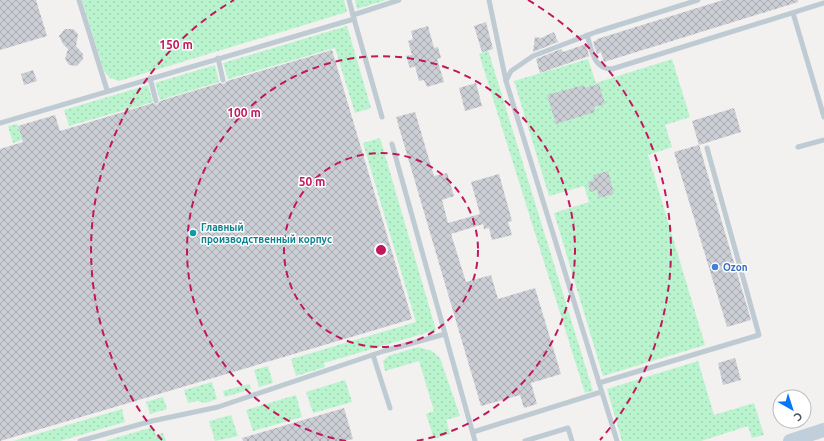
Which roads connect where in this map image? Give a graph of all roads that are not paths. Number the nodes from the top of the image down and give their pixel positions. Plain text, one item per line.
1 (78, 0) edge
2 (349, 0) edge
3 (399, 0) edge
4 (489, 0) edge
5 (698, 0) edge
6 (824, 3) edge
7 (793, 13) junction
8 (353, 17) junction
9 (588, 35) junction
10 (218, 58) junction
11 (150, 78) junction
12 (223, 80) dead end
13 (506, 80) junction
14 (107, 90) junction
15 (156, 101) dead end
16 (382, 117) dead end
17 (824, 117) edge
18 (0, 123) edge
19 (824, 140) edge
20 (392, 144) dead end
21 (798, 147) dead end
22 (707, 148) dead end
23 (445, 334) junction
24 (373, 355) junction
25 (599, 383) junction
26 (602, 392) junction
27 (390, 408) dead end
28 (824, 430) edge
29 (473, 432) junction
30 (80, 441) edge
31 (475, 441) edge
32 (525, 441) edge
33 (572, 441) edge
34 (616, 441) edge
35 (790, 441) edge

1 - 14 lane
2 - 8 lane
3 - 8 lane
4 - 13 lane
5 - 9 lane
6 - 7 lane
7 - 9 lane
7 - 17 lane
8 - 10 lane
8 - 16 lane
9 - 13 lane
10 - 11 lane
10 - 12 lane
11 - 14 lane
11 - 15 lane
13 - 25 lane
14 - 18 lane
19 - 21 lane
20 - 23 lane
22 - 25 lane
23 - 24 lane
23 - 29 lane
24 - 27 lane
24 - 30 lane
25 - 26 lane
26 - 29 lane
26 - 34 lane
28 - 35 main road
29 - 31 lane
32 - 33 lane

